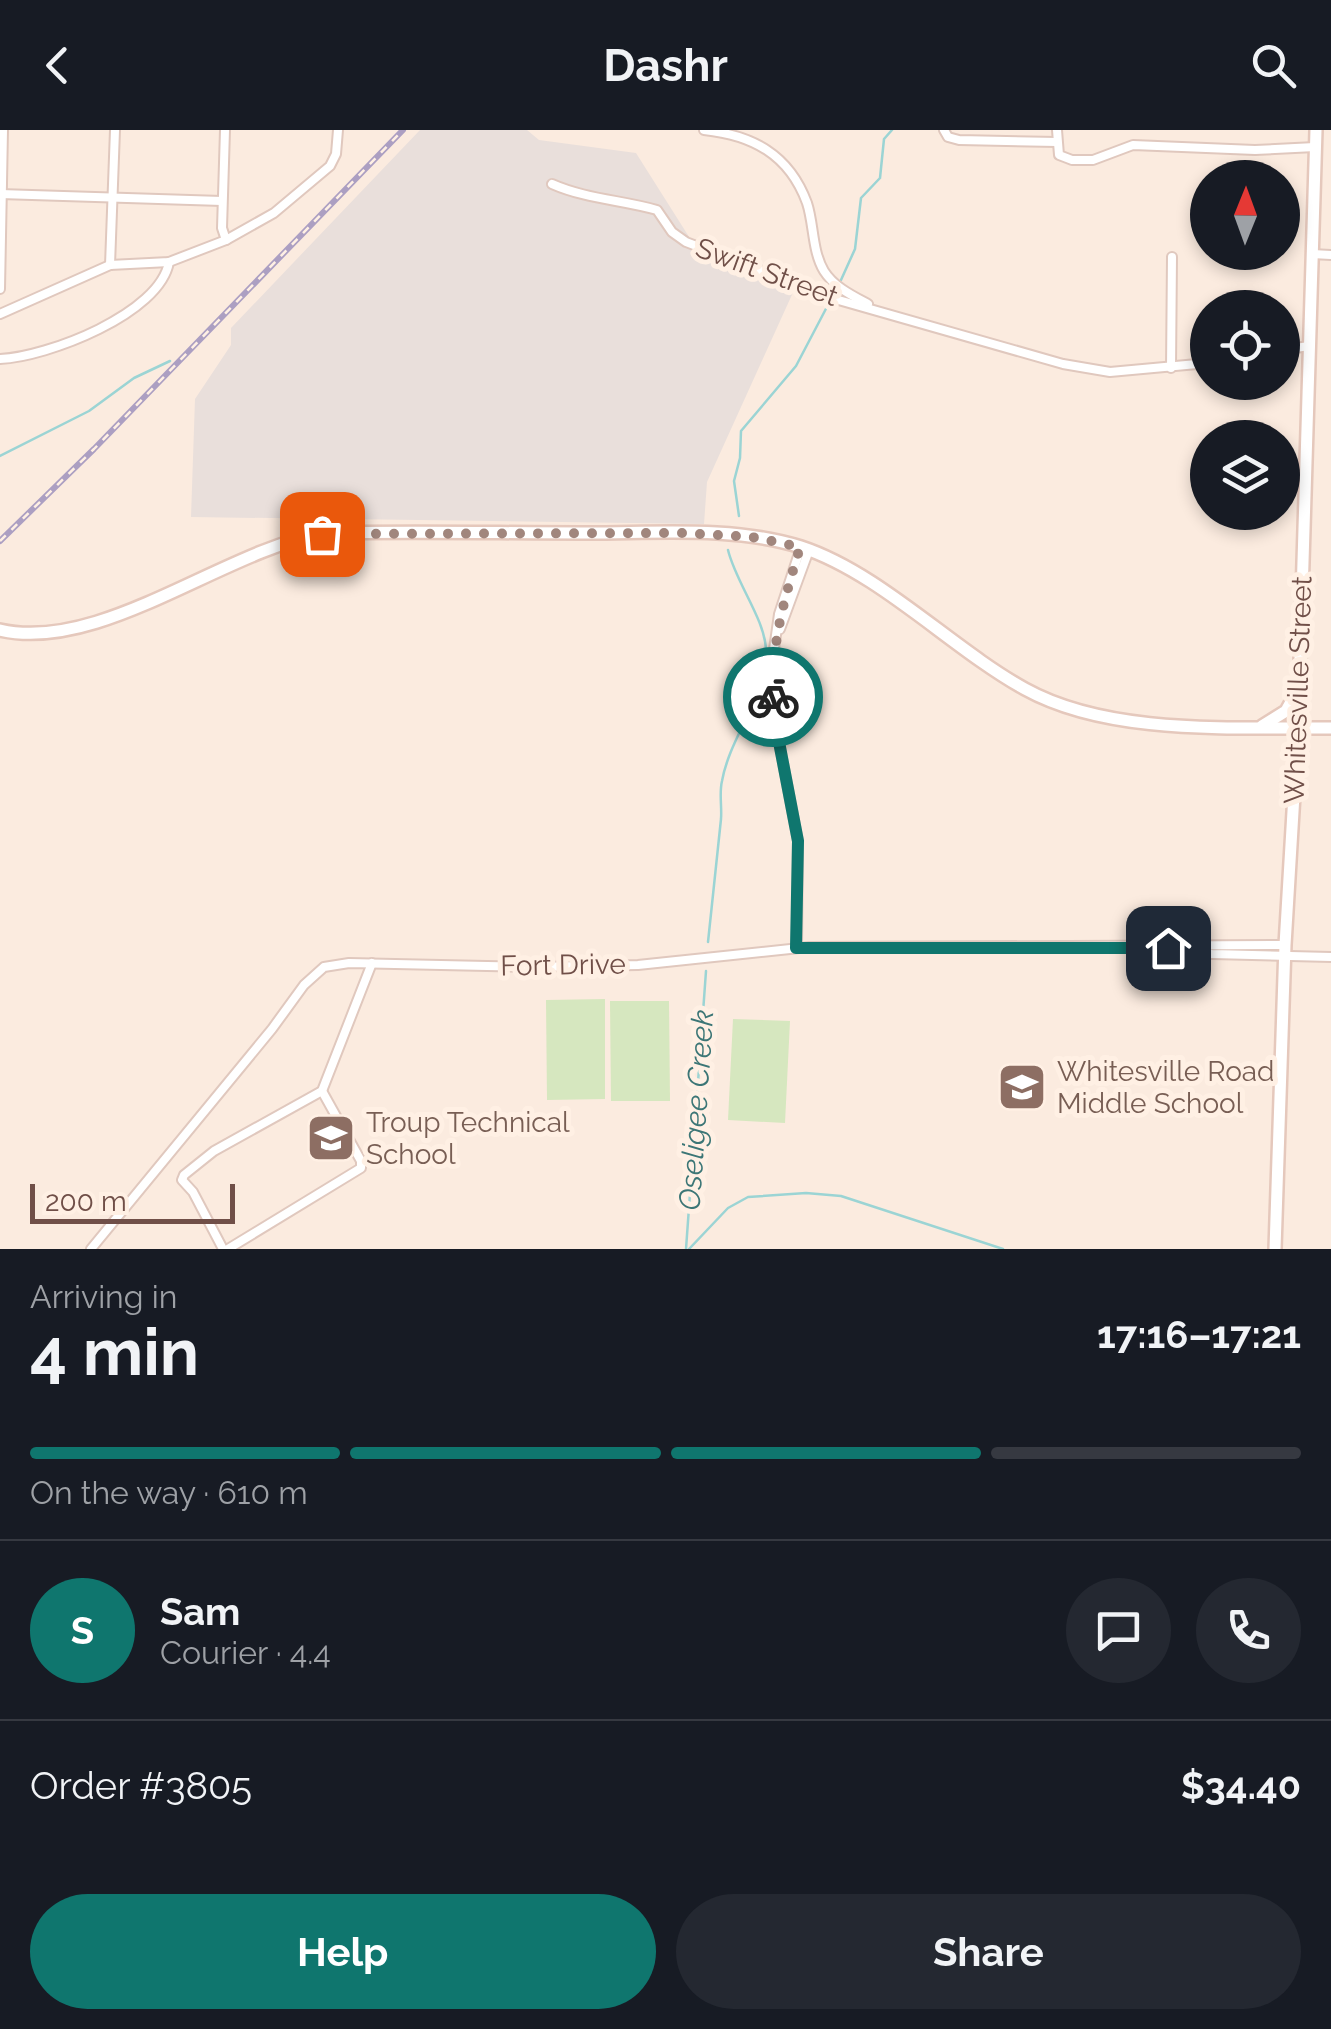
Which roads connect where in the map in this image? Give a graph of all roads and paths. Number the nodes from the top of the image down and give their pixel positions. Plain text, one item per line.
1 (4, 130) edge
2 (116, 130) edge
3 (224, 130) edge
4 (338, 130) edge
5 (704, 130) edge
6 (944, 130) edge
7 (1056, 130) edge
8 (1316, 130) edge
9 (1056, 142) junction
10 (1315, 147) junction
11 (552, 184) dead end
12 (1, 194) edge
13 (113, 197) junction
14 (222, 201) junction
15 (226, 240) junction
16 (1312, 254) junction
17 (1331, 255) edge
18 (1172, 258) dead end
19 (169, 262) junction
20 (110, 265) junction
21 (0, 289) edge
22 (880, 312) junction
23 (0, 314) edge
24 (1309, 346) junction
25 (1300, 347) edge
26 (0, 359) edge
27 (1190, 365) edge
28 (1171, 368) junction
29 (805, 549) junction
30 (0, 630) edge
31 (1299, 688) junction
32 (1261, 727) junction
33 (1298, 728) junction
34 (1331, 728) edge
35 (796, 948) junction
36 (1285, 950) junction
37 (1331, 956) edge
38 (372, 963) junction
39 (322, 1091) junction
40 (91, 1249) edge
41 (225, 1249) edge
42 (1274, 1249) edge

1 - 12 street
2 - 13 street
3 - 14 street
4 - 15 street
5 - 22 street, Swift Street
6 - 9 street
7 - 9 street
8 - 10 main road, Whitesville Street
9 - 10 street
10 - 16 main road, Whitesville Street
11 - 22 street, Swift Street
12 - 13 street
12 - 21 street
13 - 14 street
13 - 20 street
14 - 15 street
15 - 19 street
16 - 17 street
16 - 24 main road, Whitesville Street
18 - 28 street
19 - 20 street
19 - 26 street
20 - 23 street
22 - 28 street, Swift Street
24 - 25 street
24 - 31 main road, Whitesville Street
27 - 28 street, Swift Street
29 - 30 main road
29 - 32 main road
29 - 35 street
31 - 32 main road
31 - 33 main road, Whitesville Street
32 - 33 main road
33 - 34 main road
33 - 36 main road, Whitesville Street
35 - 36 street, Fort Drive
35 - 38 street, Fort Drive
36 - 37 street, Fort Drive
36 - 42 main road, Whitesville Street
38 - 39 street
38 - 40 street, Fort Drive
39 - 41 street
39 - 41 street

